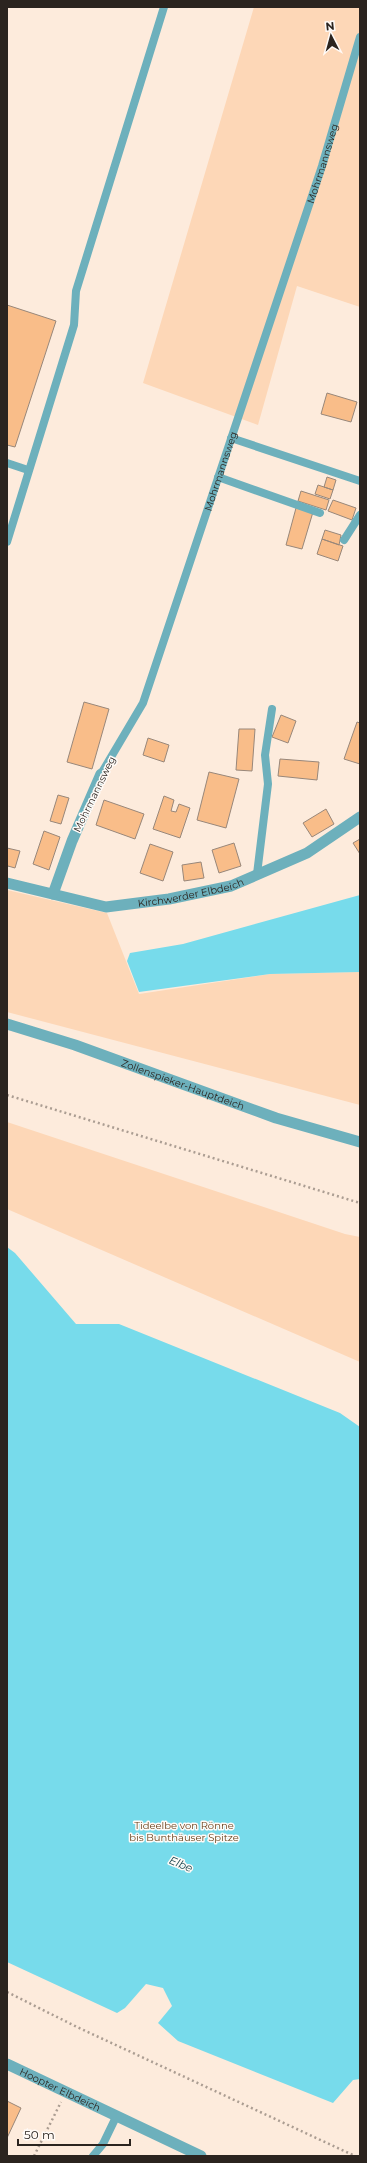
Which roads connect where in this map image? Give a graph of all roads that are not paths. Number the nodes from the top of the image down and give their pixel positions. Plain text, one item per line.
1 (164, 7) edge
2 (360, 37) edge
3 (231, 438) junction
4 (7, 463) edge
5 (28, 470) junction
6 (218, 477) junction
7 (360, 481) edge
8 (320, 514) dead end
9 (360, 515) edge
10 (344, 540) dead end
11 (7, 542) edge
12 (272, 709) dead end
13 (101, 774) joint
14 (360, 816) edge
15 (257, 874) junction
16 (7, 883) edge
17 (52, 894) junction
18 (7, 1024) edge
19 (360, 1142) edge
20 (7, 2064) edge
21 (116, 2117) junction
22 (93, 2156) edge
23 (201, 2156) edge

1 - 5 lane
2 - 3 lane, Mohrmannsweg
3 - 6 lane, Mohrmannsweg
3 - 7 lane
4 - 5 lane
5 - 11 lane
6 - 8 lane
6 - 13 lane, Mohrmannsweg
9 - 10 lane
12 - 15 lane
13 - 17 street, Mohrmannsweg
14 - 15 street, Kirchwerder Elbdeich
15 - 17 street, Kirchwerder Elbdeich
16 - 17 street, Kirchwerder Elbdeich
18 - 19 street, Zollenspieker-Hauptdeich
20 - 21 street, Hoopter Elbdeich
21 - 22 lane
21 - 23 street, Hoopter Elbdeich

